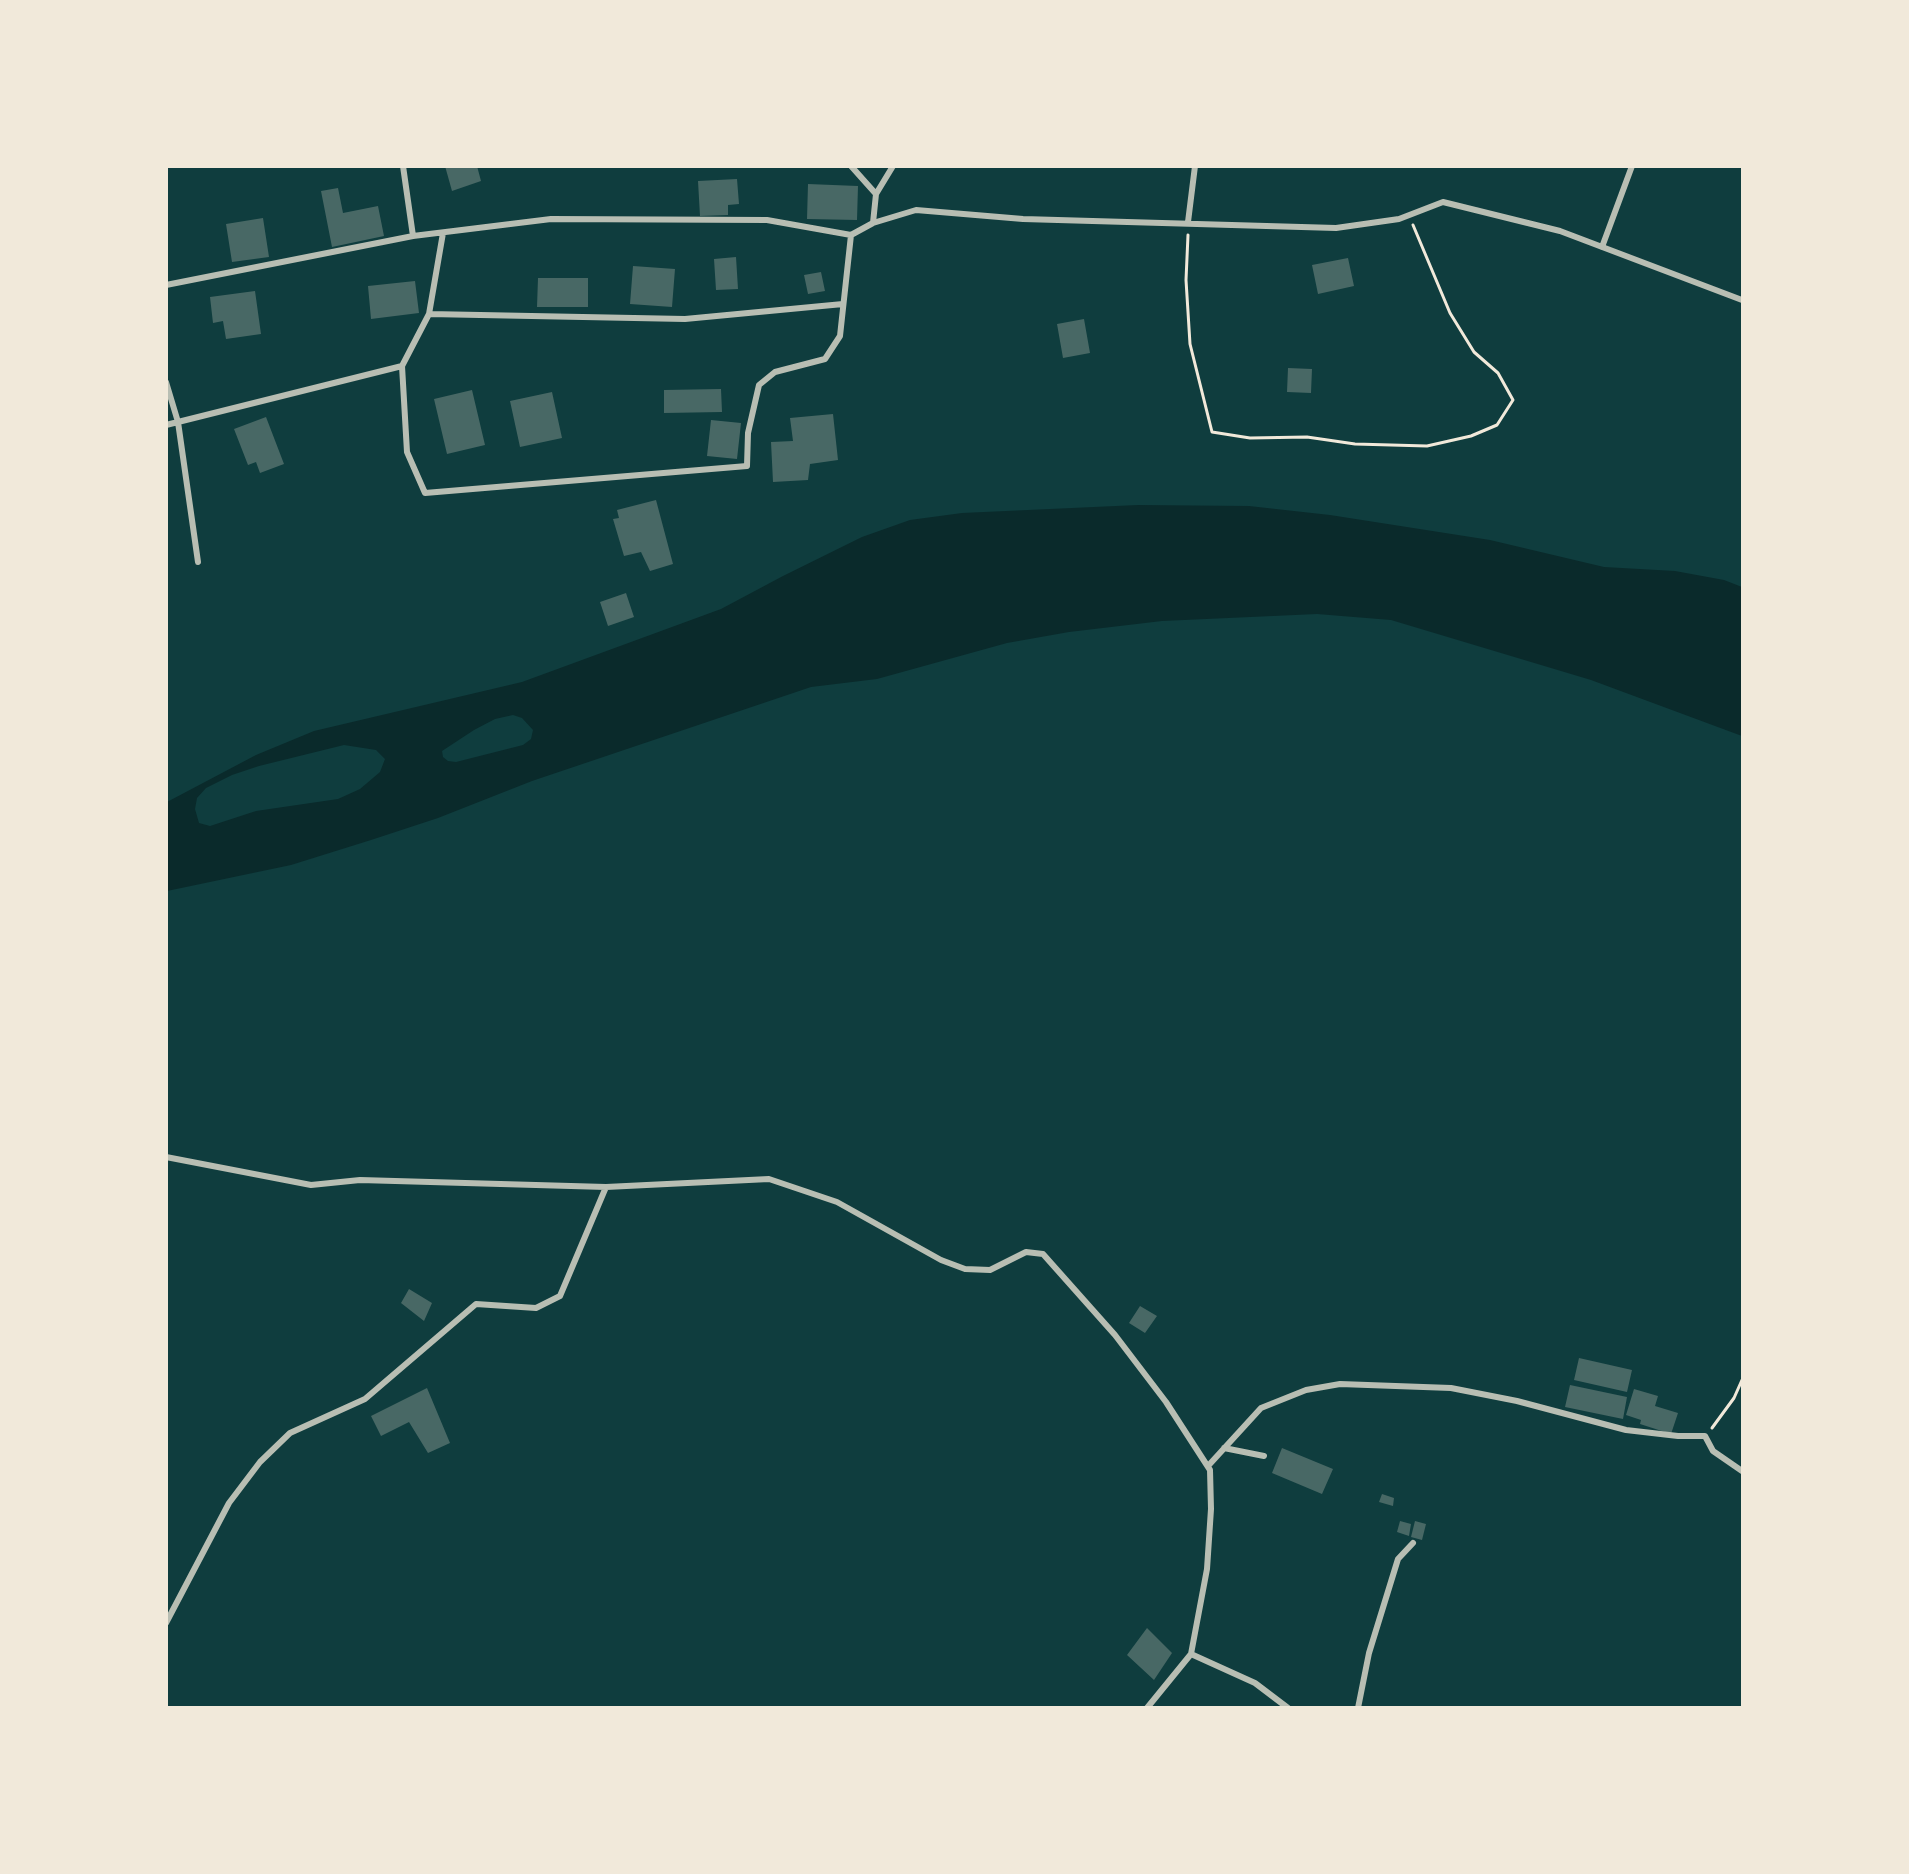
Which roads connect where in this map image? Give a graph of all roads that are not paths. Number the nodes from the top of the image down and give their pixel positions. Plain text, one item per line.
1 (403, 166) edge
2 (852, 166) edge
3 (893, 166) edge
4 (1195, 166) edge
5 (1632, 166) edge
6 (876, 194) junction
7 (1188, 222) junction
8 (873, 223) junction
9 (443, 233) junction
10 (851, 235) junction
11 (413, 236) junction
12 (1602, 247) junction
13 (166, 285) edge
14 (1743, 300) edge
15 (843, 304) junction
16 (429, 314) junction
17 (402, 366) junction
18 (166, 382) edge
19 (178, 422) junction
20 (166, 425) edge
21 (198, 562) dead end
22 (166, 1157) edge
23 (606, 1187) junction
24 (1224, 1448) junction
25 (1264, 1456) dead end
26 (1208, 1466) junction
27 (1743, 1471) edge
28 (1413, 1543) dead end
29 (166, 1623) edge
30 (1191, 1654) junction
31 (1147, 1707) edge
32 (1288, 1707) edge
33 (1358, 1707) edge

1 - 11 street
2 - 6 street
3 - 6 street
4 - 7 street
5 - 12 street
6 - 8 street
7 - 8 street
7 - 12 street
8 - 10 street
9 - 10 street
9 - 11 street
9 - 16 street
10 - 15 street
11 - 13 street
12 - 14 street
15 - 16 street
15 - 17 street
16 - 17 street
17 - 19 street
18 - 19 street
19 - 20 street
19 - 21 street
22 - 23 street
23 - 26 street
23 - 29 street
24 - 25 street
24 - 26 street
24 - 27 street
26 - 30 street
28 - 33 street
30 - 31 street
30 - 32 street

